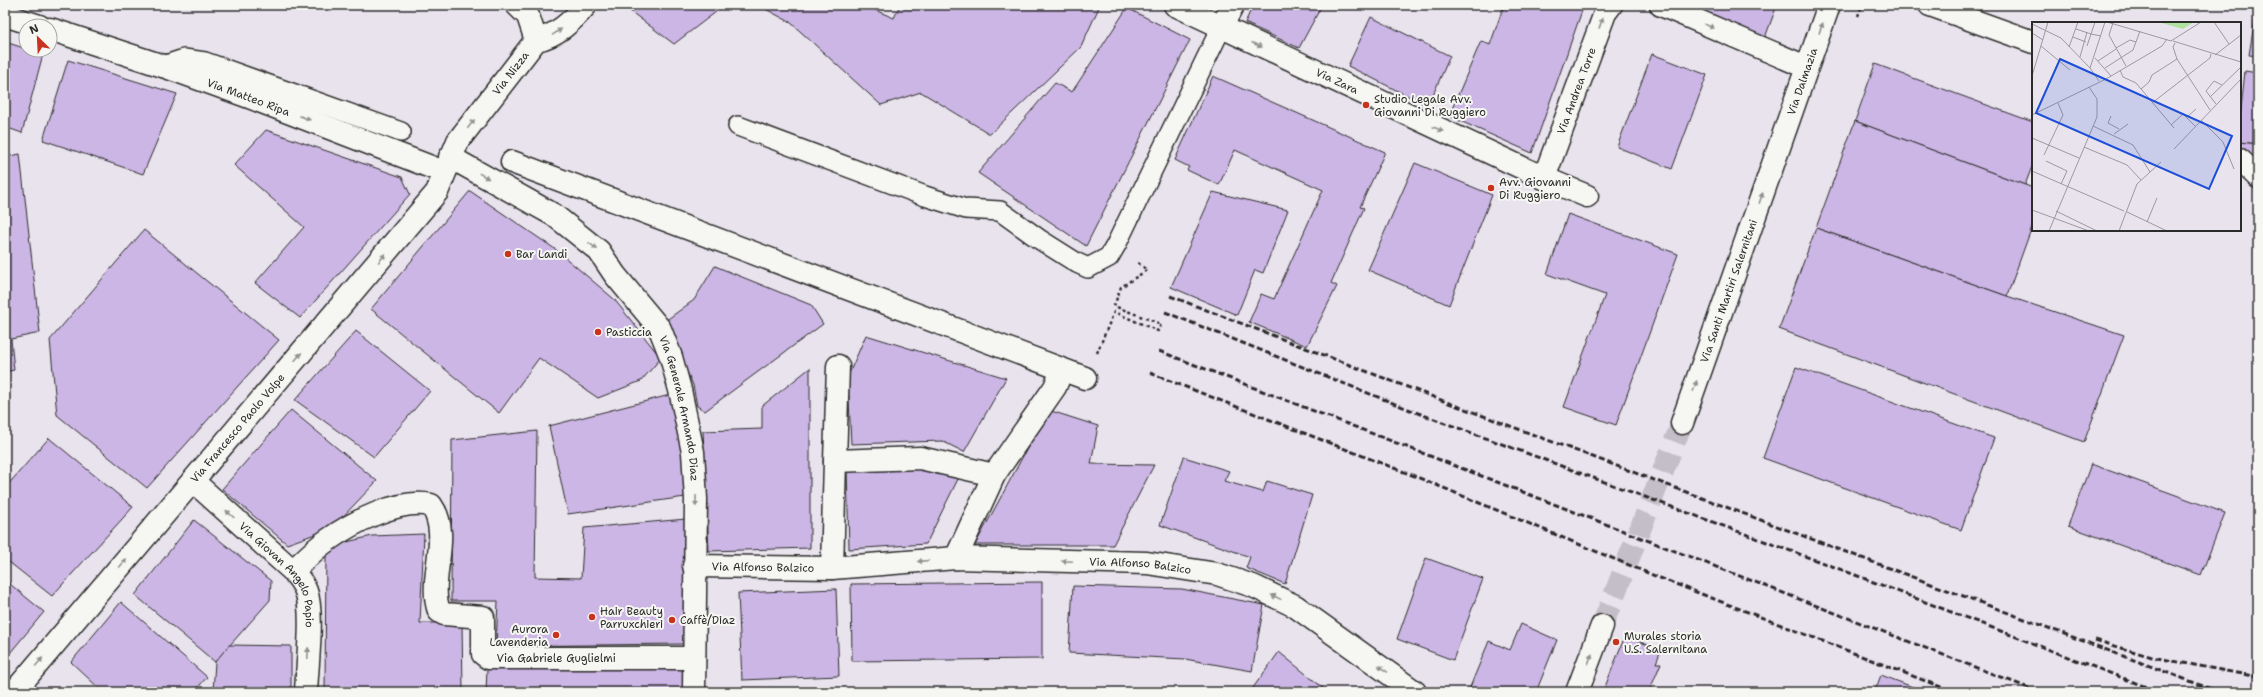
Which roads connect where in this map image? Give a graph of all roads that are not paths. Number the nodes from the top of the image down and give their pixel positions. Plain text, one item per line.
1 (517, 5) edge
2 (586, 5) edge
3 (1175, 5) edge
4 (1233, 5) edge
5 (1611, 5) edge
6 (1829, 5) edge
7 (1930, 5) edge
8 (1673, 8) edge
9 (5, 15) edge
10 (18, 19) edge
11 (1221, 28) junction
12 (58, 32) edge
13 (536, 40) junction
14 (2032, 42) edge
15 (163, 66) junction
16 (1806, 67) junction
17 (738, 126) dead end
18 (401, 132) dead end
19 (1775, 158) joint
20 (2241, 161) edge
21 (512, 162) dead end
22 (447, 164) junction
23 (2258, 177) edge
24 (1544, 178) junction
25 (1587, 196) dead end
26 (838, 366) dead end
27 (1062, 370) junction
28 (1085, 378) road end
29 (1682, 423) tunnel mouth
30 (834, 461) junction
31 (994, 475) junction
32 (193, 481) junction
33 (956, 558) junction
34 (694, 566) junction
35 (832, 568) junction
36 (293, 570) junction
37 (1602, 626) tunnel mouth
38 (694, 658) junction
39 (14, 692) edge
40 (306, 692) edge
41 (694, 692) edge
42 (1415, 692) edge
43 (1577, 692) edge

1 - 13 street
13 -> 2 street, Via Nizza
3 - 11 street, Via Zara
4 - 11 street
24 -> 5 street, Via Andrea Torre
16 -> 6 street, Via Dalmazia
7 - 14 street
8 -> 16 street
9 - 10 street
11 - 17 lane
11 -> 24 street, Via Zara
12 - 15 street, Via Matteo Ripa
22 -> 13 street, Via Nizza
15 - 18 lane
15 -> 22 street, Via Matteo Ripa
16 - 19 street, Via Dalmazia
29 -> 19 street, Via Santi Martiri Salernitani
20 - 23 street
21 - 27 street
32 -> 22 street, Via Francesco Paolo Volpe
22 -> 34 street, Via Generale Armando Diaz
24 - 25 street, Via Zara
26 - 30 street
27 - 28 street
27 - 31 street
30 - 31 street
30 - 35 street
31 - 33 street
36 -> 32 street, Via Giovan Angelo Papio
39 -> 32 street, Via Francesco Paolo Volpe
33 -> 35 street, Via Alfonso Balzico
42 -> 33 street, Via Alfonso Balzico
34 - 35 street, Via Alfonso Balzico
34 - 38 street, Via Generale Armando Diaz
36 - 38 street, Via Gabriele Guglielmi
40 -> 36 street, Via Giovan Angelo Papio
43 -> 37 street
38 - 41 street, Via Generale Armando Diaz

